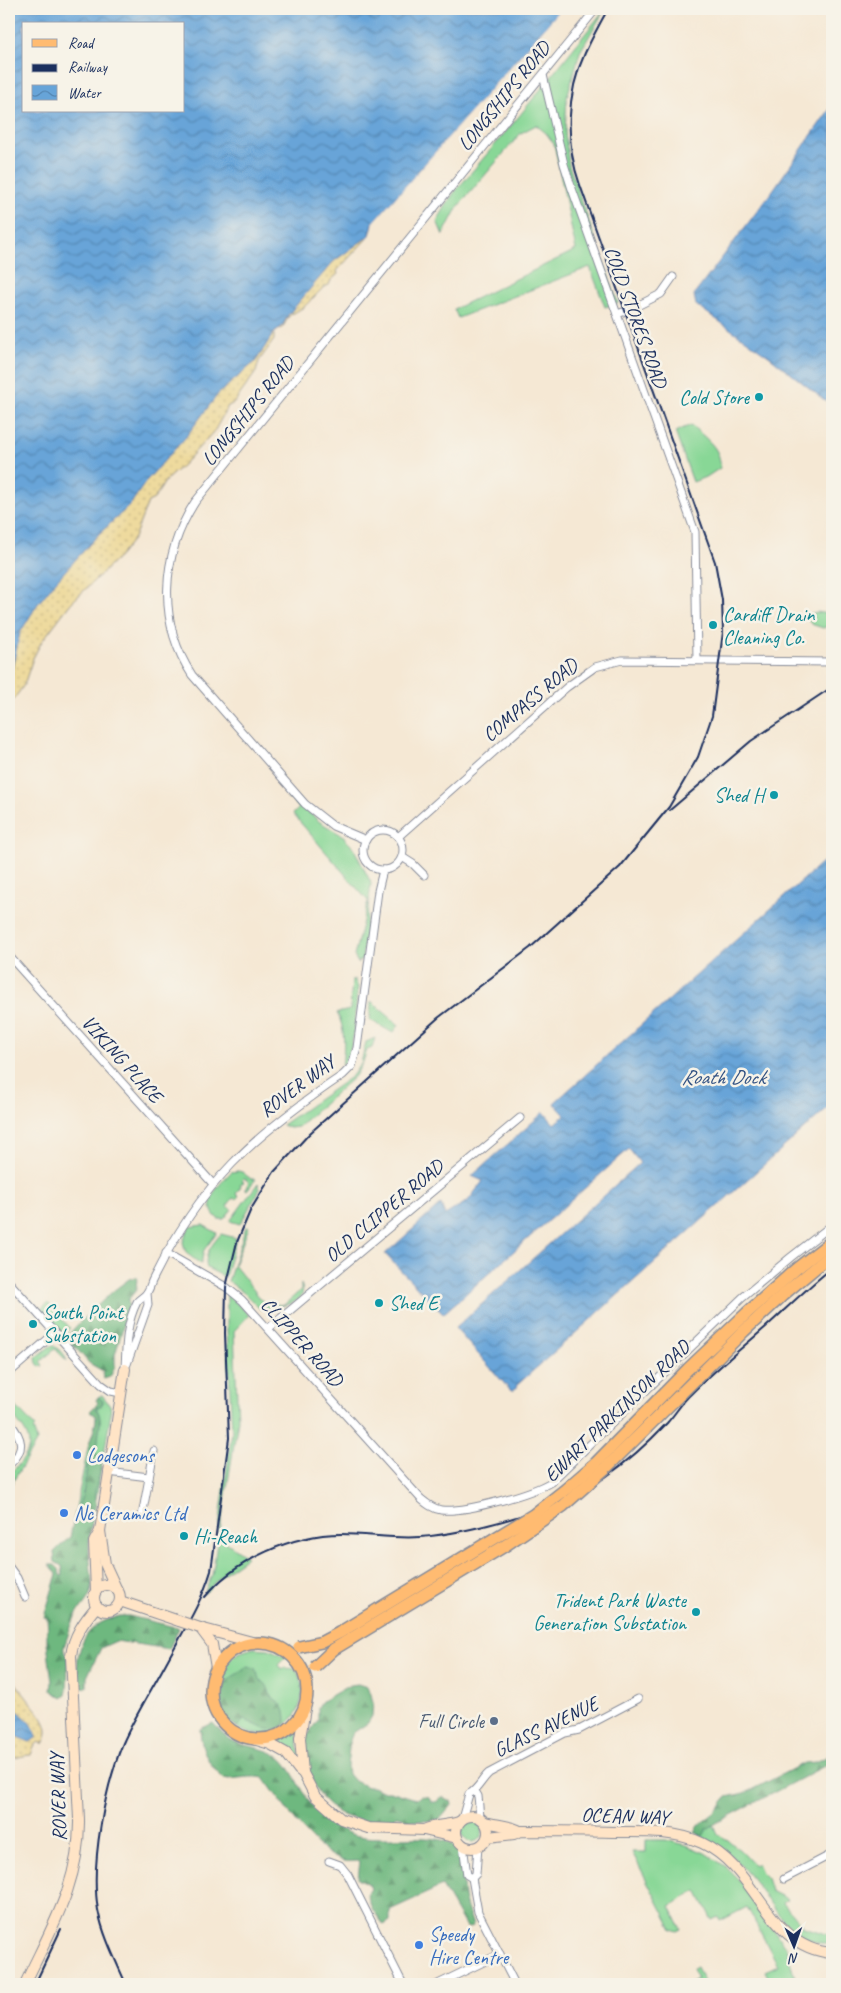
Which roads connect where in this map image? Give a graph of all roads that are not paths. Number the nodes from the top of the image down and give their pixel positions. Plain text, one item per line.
1 (596, 9) edge
2 (543, 75) junction
3 (673, 277) dead end
4 (617, 314) junction
5 (697, 660) junction
6 (832, 662) edge
7 (398, 837) junction
8 (366, 840) junction
9 (402, 857) junction
10 (383, 870) junction
11 (424, 875) dead end
12 (9, 956) edge
13 (520, 1118) dead end
14 (213, 1184) junction
15 (832, 1225) edge
16 (832, 1241) edge
17 (166, 1253) junction
18 (832, 1254) edge
19 (9, 1282) edge
20 (146, 1294) junction
21 (269, 1328) junction
22 (54, 1334) junction
23 (125, 1369) junction
24 (9, 1373) edge
25 (121, 1393) junction
26 (9, 1422) edge
27 (154, 1451) dead end
28 (9, 1466) edge
29 (108, 1472) junction
30 (149, 1477) junction
31 (142, 1516) dead end
32 (100, 1532) junction
33 (9, 1567) edge
34 (117, 1590) junction
35 (96, 1591) junction
36 (24, 1597) dead end
37 (120, 1601) junction
38 (97, 1606) junction
39 (200, 1628) junction
40 (252, 1642) junction
41 (278, 1646) junction
42 (216, 1668) junction
43 (307, 1693) junction
44 (638, 1699) dead end
45 (246, 1737) junction
46 (303, 1773) junction
47 (475, 1791) junction
48 (482, 1819) junction
49 (460, 1821) junction
50 (424, 1830) junction
51 (520, 1831) junction
52 (488, 1837) junction
53 (460, 1842) junction
54 (478, 1847) junction
55 (832, 1854) edge
56 (329, 1861) dead end
57 (472, 1878) junction
58 (784, 1879) dead end
59 (832, 1953) edge
60 (500, 1954) junction
61 (25, 1984) edge
62 (403, 1984) edge
63 (438, 1984) edge
64 (515, 1984) edge

1 - 2 street, LONGSHIPS ROAD
2 - 4 street, COLD STORES ROAD
2 - 8 street, LONGSHIPS ROAD
3 - 4 street
4 - 5 street, COLD STORES ROAD
5 - 6 street, COMPASS ROAD
5 - 7 street, COMPASS ROAD
7 - 8 street
7 - 9 street
8 - 10 street
9 - 10 street
9 - 11 street
10 - 14 street, ROVER WAY
12 - 14 street, VIKING PLACE
13 - 21 street, OLD CLIPPER ROAD
14 - 17 street, ROVER WAY
15 - 21 street, CLIPPER ROAD
16 - 41 main road, EWART PARKINSON ROAD, bridge
17 - 20 street, ROVER WAY
17 - 21 street, CLIPPER ROAD
18 - 43 main road, EWART PARKINSON ROAD, bridge
19 - 22 street
20 - 23 street
20 - 23 street
22 - 24 street
22 - 25 street
23 - 25 street
25 - 29 street
26 - 28 street
27 - 30 street
29 - 30 street
29 - 32 street
30 - 31 street
32 - 34 street
32 - 35 street
33 - 36 street
34 - 35 street
34 - 37 street
35 - 38 street
37 - 38 street
37 - 39 street, bridge
38 - 61 street, ROVER WAY
39 - 40 street
39 - 42 street
40 - 41 main road
40 - 42 main road
41 - 43 main road
42 - 45 main road
43 - 45 main road
43 - 46 street
44 - 47 street, GLASS AVENUE
45 - 46 street
46 - 50 street
47 - 48 street
47 - 49 street, GLASS AVENUE
48 - 49 street
48 - 51 street, OCEAN WAY
48 - 52 street
49 - 50 street
49 - 53 street
50 - 53 street
51 - 52 street, OCEAN WAY
51 - 59 street, OCEAN WAY
52 - 54 street
53 - 54 street
53 - 57 street
54 - 57 street
55 - 58 street
56 - 62 street
57 - 60 street
60 - 63 street
60 - 64 street

